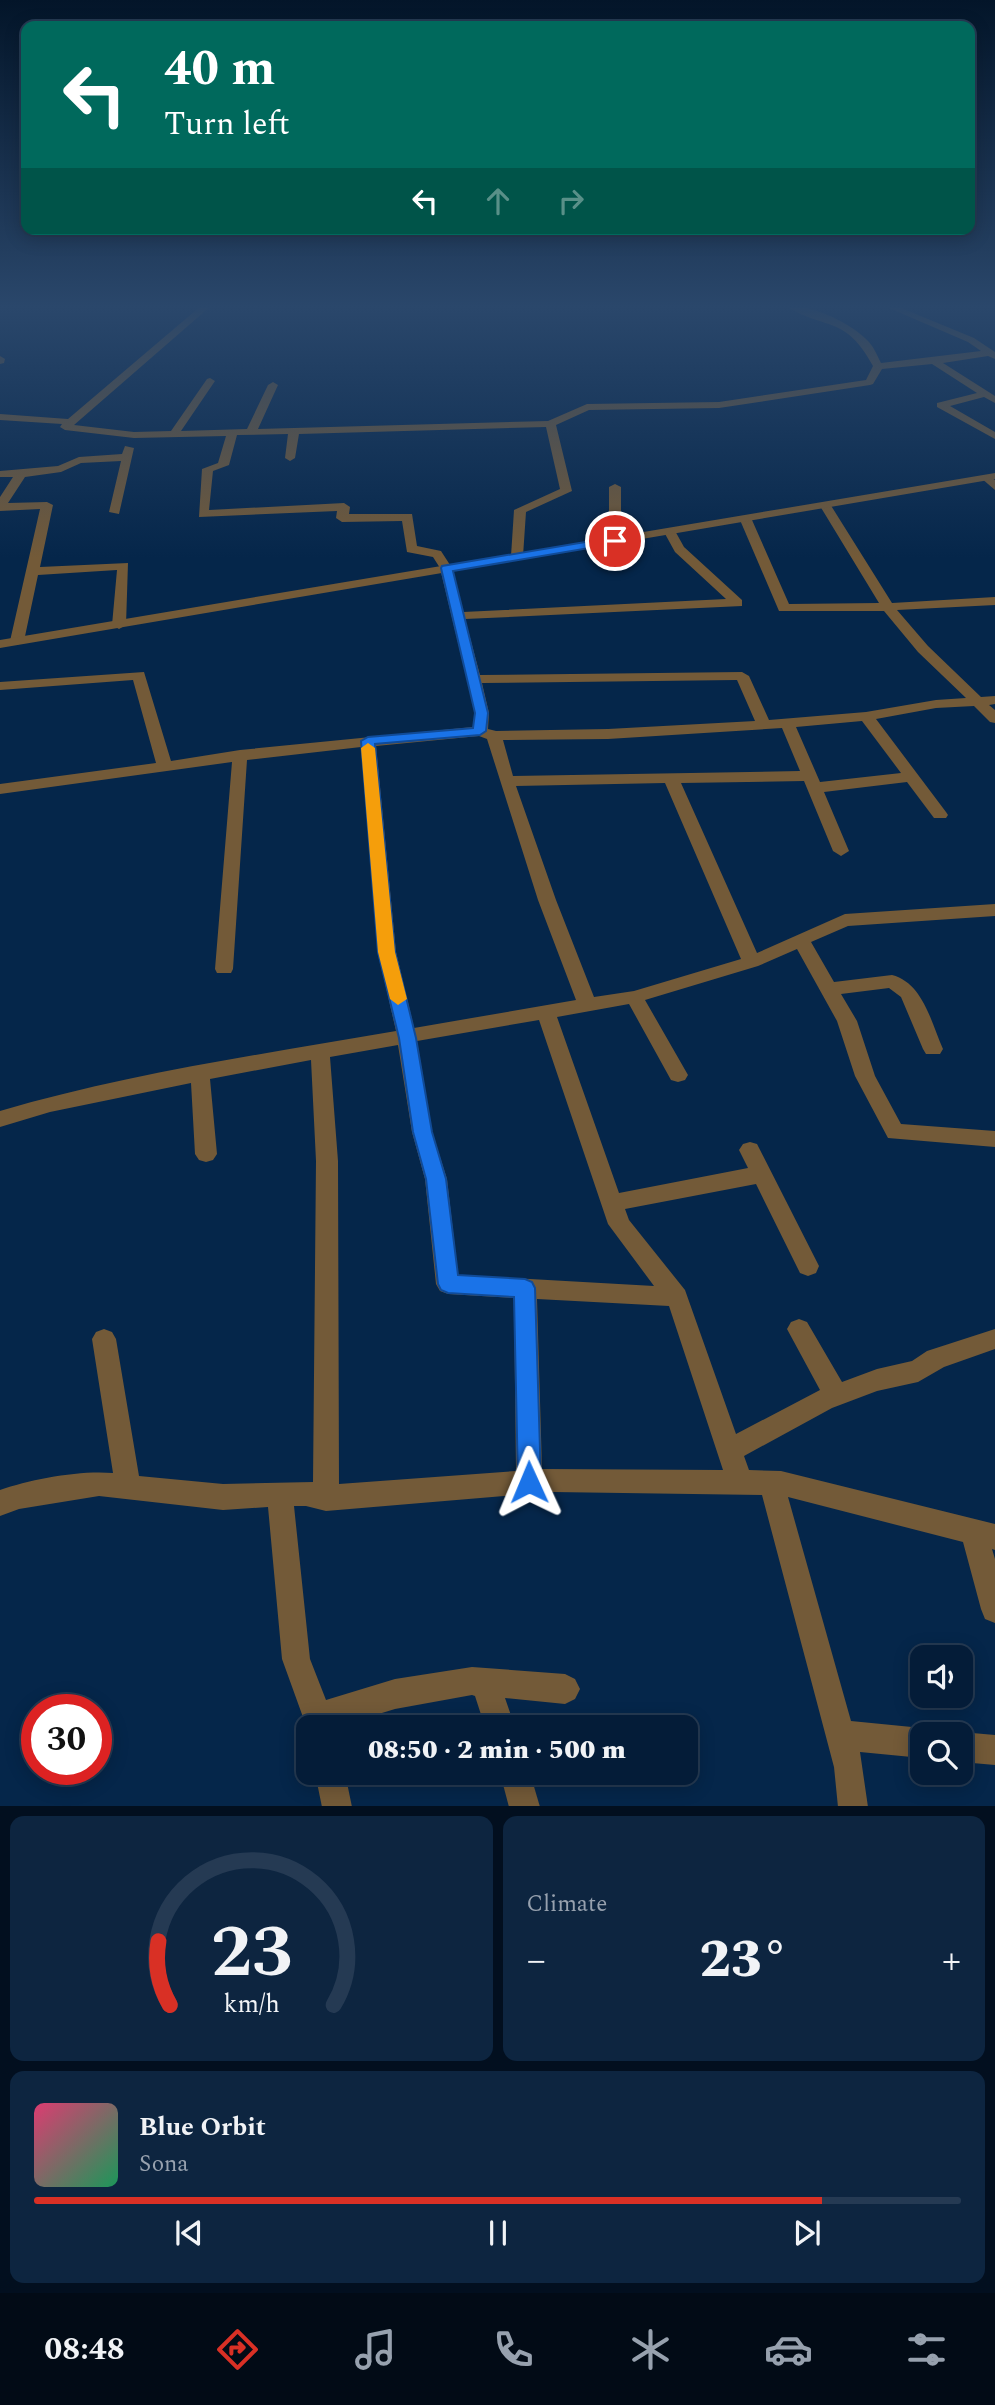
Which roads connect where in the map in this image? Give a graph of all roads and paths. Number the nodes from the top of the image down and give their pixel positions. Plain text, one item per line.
1 (109, 389) edge
2 (204, 389) edge
3 (271, 389) edge
4 (822, 389) edge
5 (977, 389) edge
6 (984, 394) junction
7 (995, 400) edge
8 (0, 417) edge
9 (71, 422) junction
10 (550, 424) junction
11 (295, 432) junction
12 (232, 434) junction
13 (250, 434) junction
14 (134, 435) junction
15 (173, 435) junction
16 (995, 436) edge
17 (125, 457) junction
18 (290, 458) dead end
19 (0, 474) edge
20 (21, 474) junction
21 (992, 480) edge
22 (615, 487) dead end
23 (826, 506) junction
24 (0, 507) edge
25 (115, 512) dead end
26 (746, 520) junction
27 (670, 532) junction
28 (615, 541) junction
29 (517, 556) junction
30 (446, 568) junction
31 (33, 571) junction
32 (993, 603) edge
33 (888, 607) junction
34 (456, 616) junction
35 (119, 625) junction
36 (17, 641) junction
37 (0, 644) edge
38 (472, 679) junction
39 (0, 686) edge
40 (995, 700) edge
41 (979, 702) junction
42 (866, 716) junction
43 (995, 719) edge
44 (787, 723) junction
45 (764, 725) junction
46 (487, 733) junction
47 (368, 741) junction
48 (240, 755) junction
49 (164, 766) junction
50 (911, 777) junction
51 (672, 780) junction
52 (507, 781) junction
53 (811, 782) junction
54 (0, 789) edge
55 (940, 815) dead end
56 (841, 851) dead end
57 (995, 910) edge
58 (801, 940) junction
59 (752, 962) junction
60 (224, 970) dead end
61 (829, 989) junction
62 (635, 997) junction
63 (588, 1006) junction
64 (546, 1014) junction
65 (407, 1038) junction
66 (933, 1049) dead end
67 (320, 1053) junction
68 (200, 1074) junction
69 (678, 1075) dead end
70 (0, 1119) edge
71 (995, 1139) edge
72 (750, 1150) dead end
73 (206, 1154) dead end
74 (763, 1174) junction
75 (611, 1203) junction
76 (808, 1266) dead end
77 (525, 1288) junction
78 (677, 1297) junction
79 (799, 1329) dead end
80 (104, 1339) dead end
81 (995, 1339) edge
82 (836, 1395) junction
83 (729, 1451) junction
84 (529, 1482) junction
85 (740, 1482) junction
86 (771, 1482) junction
87 (128, 1488) junction
88 (281, 1494) junction
89 (326, 1499) junction
90 (0, 1503) edge
91 (984, 1534) edge
92 (995, 1609) edge
93 (485, 1682) junction
94 (565, 1689) dead end
95 (317, 1715) edge
96 (339, 1715) edge
97 (496, 1715) edge
98 (841, 1735) junction
99 (910, 1742) edge
100 (973, 1748) edge
101 (995, 1751) edge
102 (333, 1785) edge
103 (519, 1785) edge
104 (338, 1806) edge
105 (526, 1806) edge
106 (853, 1806) edge

1 - 9 street
2 - 15 street
3 - 13 street
4 - 10 street
5 - 6 street
6 - 7 street
6 - 16 street
8 - 9 street
9 - 14 street
10 - 11 street
10 - 29 street
11 - 13 street
11 - 18 street
12 - 13 street
12 - 15 street
12 - 30 street
14 - 15 street
14 - 17 street
17 - 20 street
17 - 25 street
19 - 20 street
20 - 24 street
21 - 23 street
22 - 28 street
23 - 26 street
23 - 33 street
24 - 31 street
26 - 27 street
26 - 33 street
27 - 28 street
27 - 34 street
28 - 29 street
29 - 30 street
30 - 34 street
30 - 35 street
31 - 35 street
31 - 36 street
32 - 33 street
33 - 41 street
34 - 38 street
35 - 36 street
36 - 37 street
38 - 45 street
38 - 46 street
39 - 49 street
40 - 41 street
41 - 42 street
41 - 43 street
42 - 44 street
42 - 50 street
44 - 45 street
44 - 53 street
45 - 46 street
46 - 47 street
46 - 52 street
47 - 48 street
47 - 65 street
48 - 49 street
48 - 60 street
49 - 54 street
50 - 53 street
50 - 55 street
51 - 52 street
51 - 53 street
51 - 59 street
52 - 63 street
53 - 56 street
57 - 58 street
58 - 59 street
58 - 61 street
59 - 62 street
61 - 66 street
61 - 71 street
62 - 63 street
62 - 69 street
63 - 64 street
64 - 65 street
64 - 75 street
65 - 67 street
65 - 77 street
67 - 68 street
67 - 89 street
68 - 70 street
68 - 73 street
72 - 74 street
74 - 75 street
74 - 76 street
75 - 78 street
77 - 78 street
77 - 84 street
78 - 83 street
79 - 82 street
80 - 87 street
81 - 82 street
82 - 83 street
83 - 85 street
84 - 85 street
84 - 89 street
85 - 86 street
86 - 91 street
86 - 98 street
87 - 88 street
87 - 90 street
88 - 89 street
88 - 95 street
91 - 92 street
93 - 94 street
93 - 96 street
93 - 97 street
98 - 99 street
98 - 106 street
100 - 101 street
102 - 104 street
103 - 105 street

